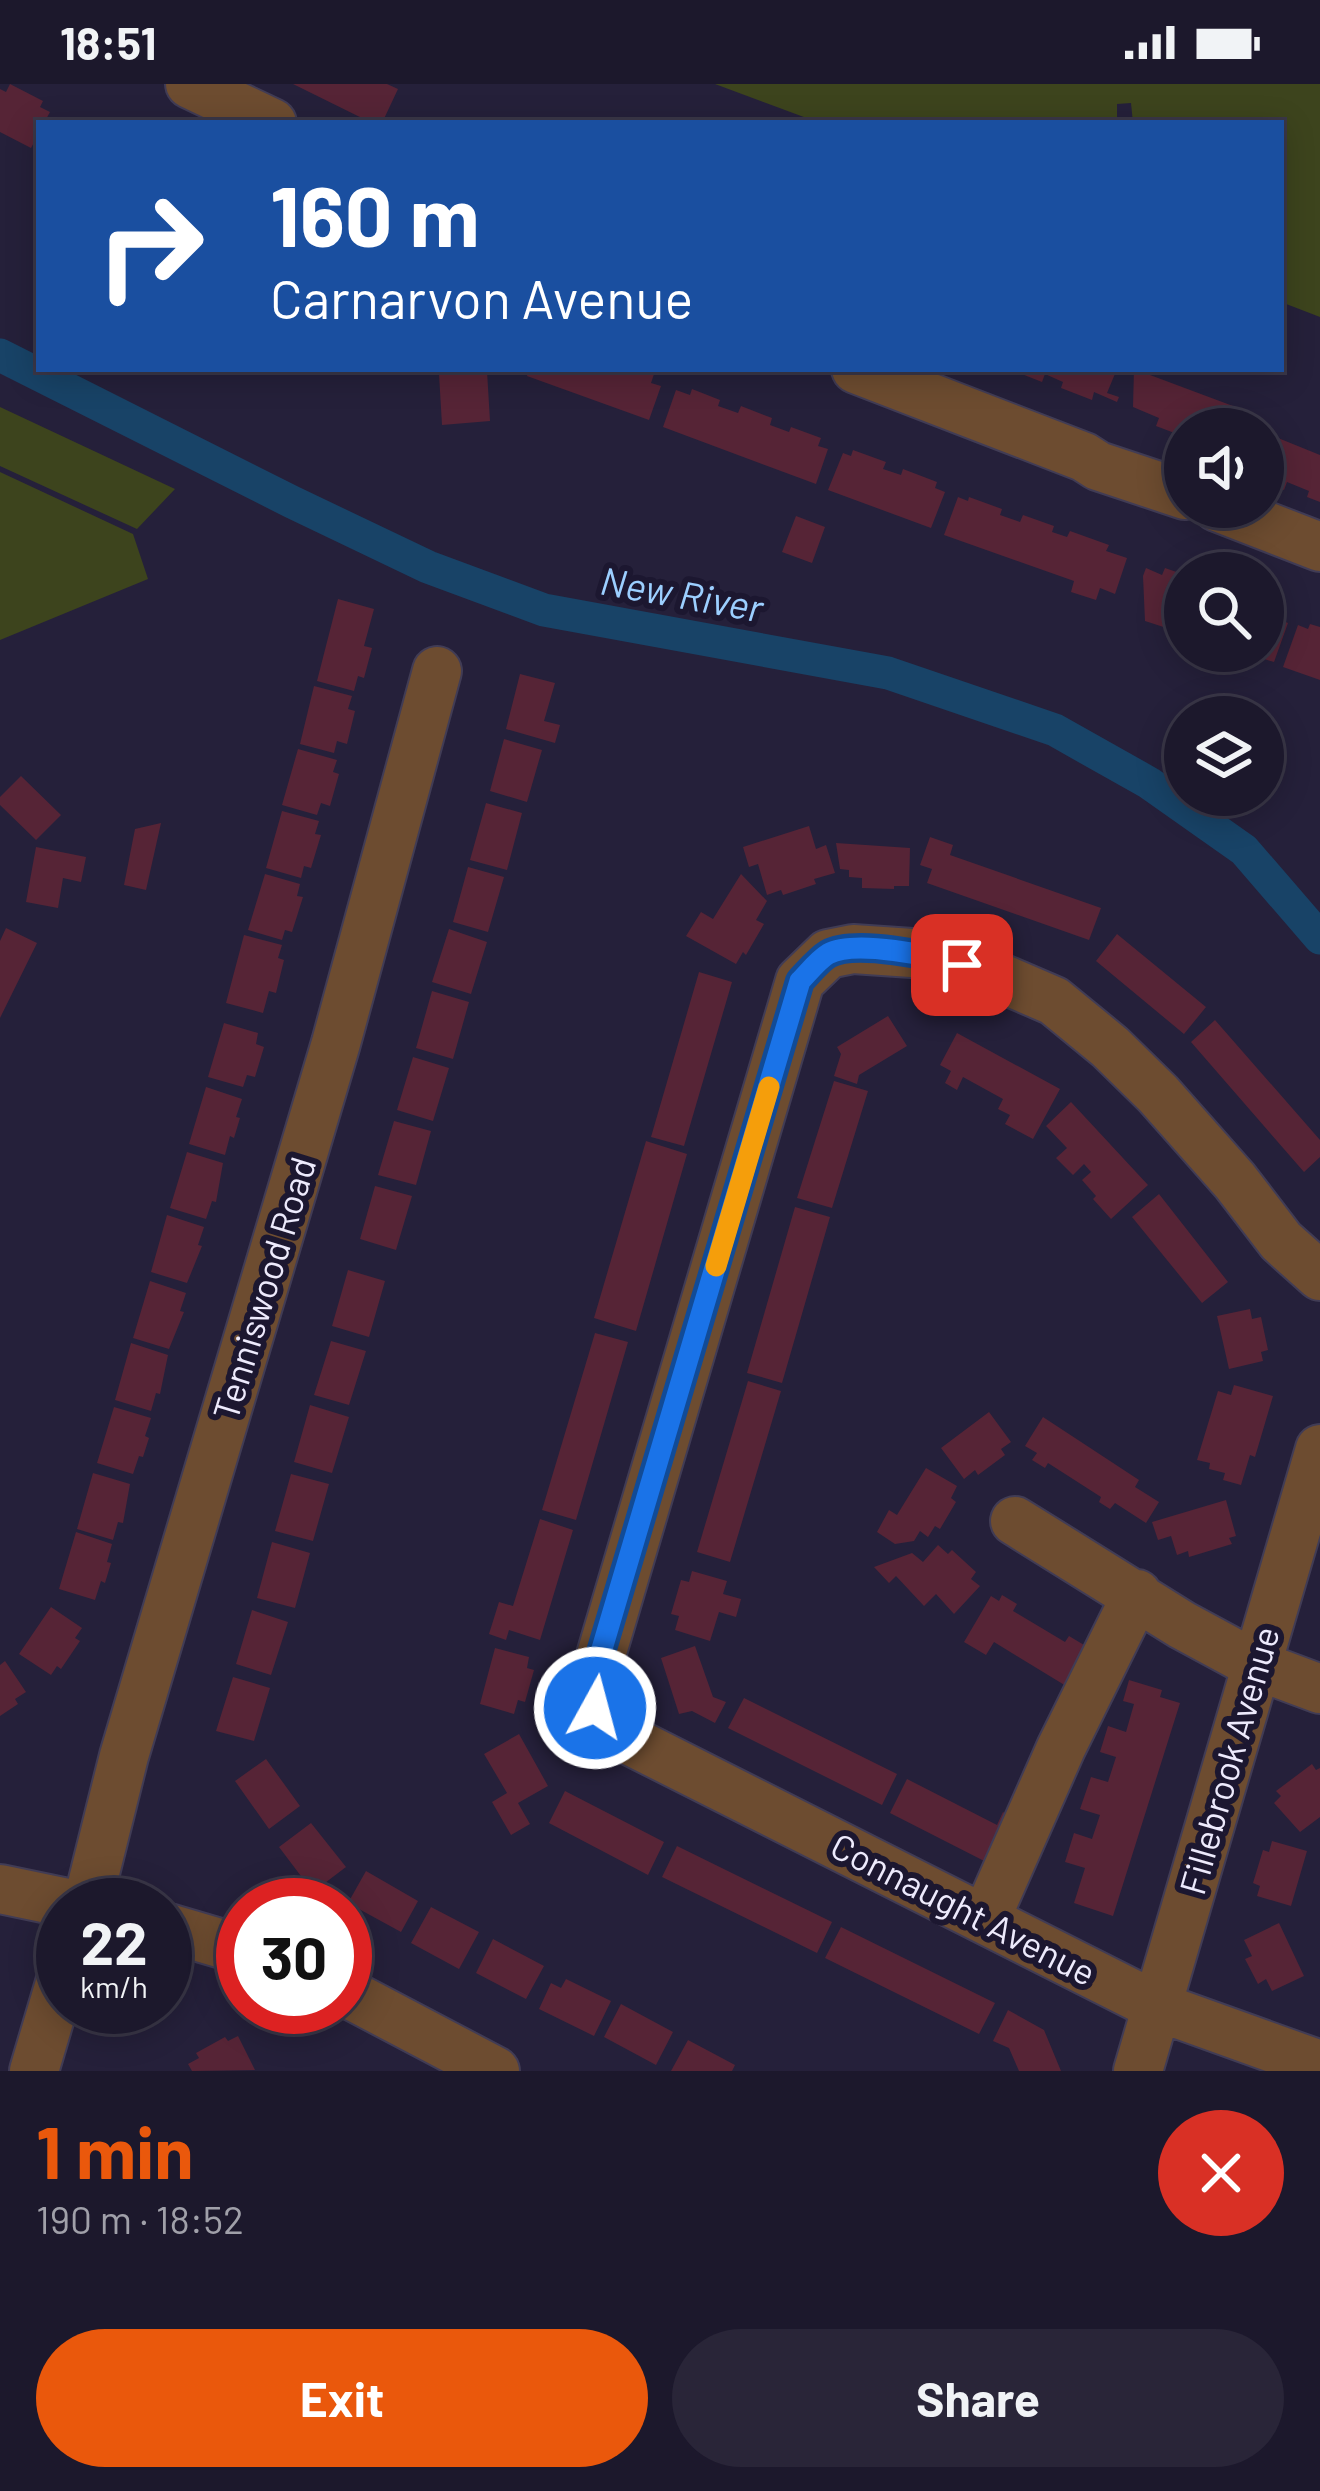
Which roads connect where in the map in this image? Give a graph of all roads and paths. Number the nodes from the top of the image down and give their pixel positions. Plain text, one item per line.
1 (190, 84) edge
2 (266, 120) edge
3 (864, 372) edge
4 (1164, 488) edge
5 (1271, 528) edge
6 (1320, 547) edge
7 (437, 671) dead end
8 (1320, 1276) edge
9 (1320, 1449) edge
10 (1015, 1521) dead end
11 (1137, 1594) junction
12 (1256, 1664) junction
13 (1320, 1689) edge
14 (94, 1878) edge
15 (0, 1888) edge
16 (36, 1896) edge
17 (986, 1918) junction
18 (372, 2006) edge
19 (1156, 2006) junction
20 (45, 2034) edge
21 (1320, 2065) edge
22 (34, 2071) edge
23 (496, 2071) edge
24 (1138, 2071) edge

1 - 2 street
3 - 4 street
5 - 6 street
7 - 14 street, Tenniswood Road
8 - 17 street, Connaught Avenue
9 - 12 street, Fillebrook Avenue
10 - 11 street
11 - 12 street
11 - 17 street
12 - 13 street
12 - 19 street, Fillebrook Avenue
15 - 16 street
17 - 19 street, Connaught Avenue
18 - 23 street
19 - 21 street, Connaught Avenue
19 - 24 street, Fillebrook Avenue
20 - 22 street

